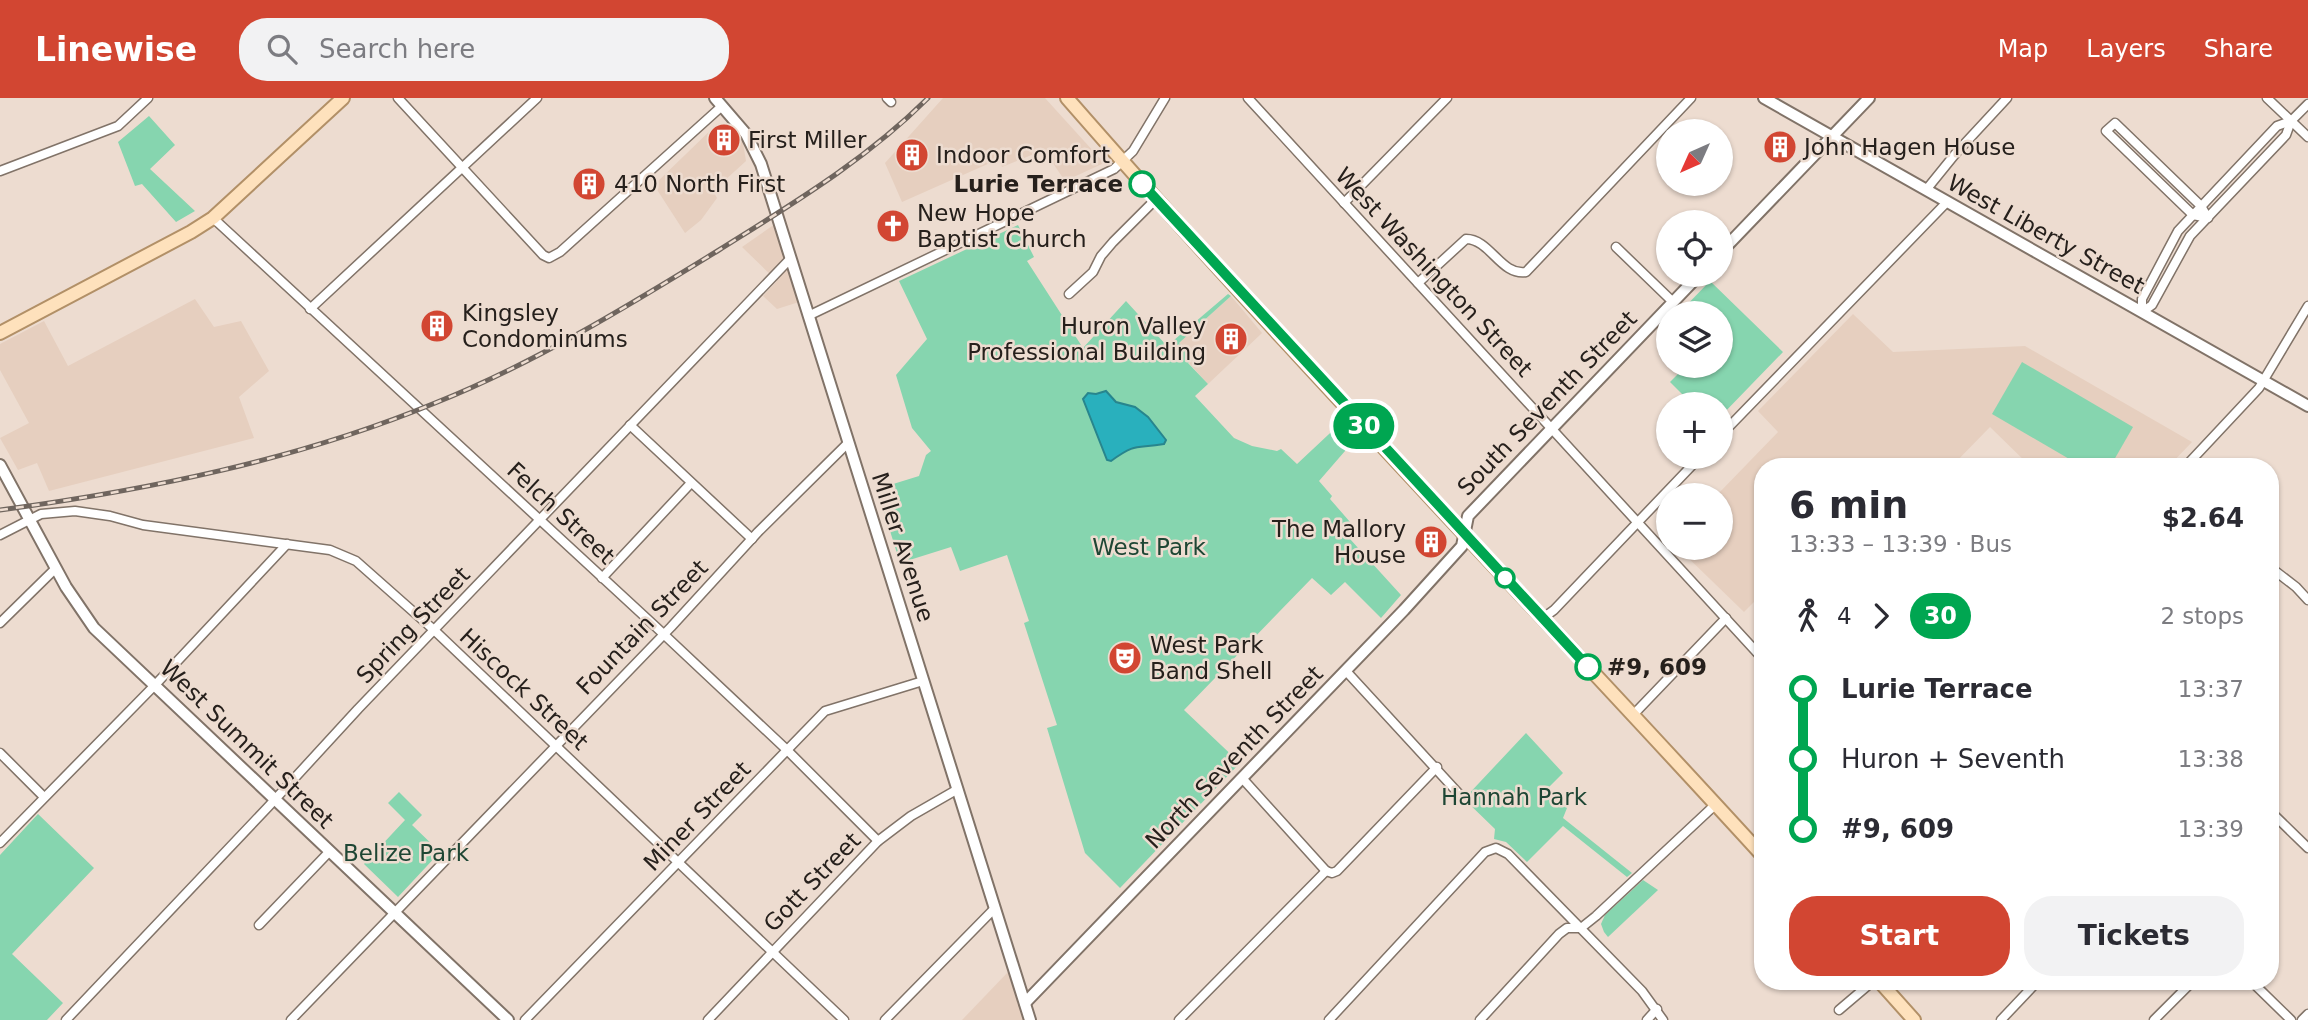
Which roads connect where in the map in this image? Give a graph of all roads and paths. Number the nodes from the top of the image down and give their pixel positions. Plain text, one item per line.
1 (148, 98) edge
2 (343, 98) edge
3 (398, 98) edge
4 (537, 98) edge
5 (1067, 98) edge
6 (1165, 98) edge
7 (1248, 98) edge
8 (1447, 98) edge
9 (1691, 98) edge
10 (1764, 98) edge
11 (1868, 98) edge
12 (2007, 98) edge
13 (2267, 98) edge
14 (722, 101) edge
15 (2308, 104) edge
16 (2291, 121) junction
17 (1832, 137) junction
18 (2308, 137) edge
19 (1122, 162) junction
20 (461, 168) junction
21 (0, 171) edge
22 (1926, 190) junction
23 (1156, 200) junction
24 (1947, 202) junction
25 (1344, 203) junction
26 (2201, 206) junction
27 (2193, 215) junction
28 (214, 218) junction
29 (2208, 218) junction
30 (1733, 240) edge
31 (1616, 247) dead end
32 (790, 259) junction
33 (1418, 283) junction
34 (1687, 287) edge
35 (1069, 294) dead end
36 (1672, 301) edge
37 (1674, 301) edge
38 (2308, 306) edge
39 (310, 309) junction
40 (2142, 312) junction
41 (808, 316) junction
42 (1656, 320) edge
43 (0, 333) edge
44 (2263, 381) junction
45 (2308, 406) edge
46 (1733, 423) edge
47 (629, 425) junction
48 (1551, 428) junction
49 (848, 443) junction
50 (2194, 458) edge
51 (0, 465) edge
52 (1688, 469) edge
53 (691, 483) junction
54 (29, 519) junction
55 (540, 520) junction
56 (1637, 521) junction
57 (1463, 534) junction
58 (0, 535) edge
59 (752, 539) junction
60 (287, 544) junction
61 (56, 568) junction
62 (2279, 574) edge
63 (602, 578) junction
64 (2308, 600) edge
65 (1543, 618) junction
66 (1726, 618) junction
67 (0, 623) edge
68 (434, 630) junction
69 (664, 635) junction
70 (1754, 649) edge
71 (1346, 671) junction
72 (923, 681) junction
73 (155, 685) junction
74 (1633, 715) junction
75 (555, 744) junction
76 (787, 750) junction
77 (0, 752) edge
78 (1437, 768) junction
79 (1242, 778) junction
80 (958, 789) junction
81 (1460, 795) dead end
82 (44, 797) junction
83 (276, 799) junction
84 (1716, 804) junction
85 (2279, 820) edge
86 (878, 841) junction
87 (0, 843) edge
88 (1754, 846) edge
89 (2308, 848) edge
90 (330, 852) junction
91 (678, 864) junction
92 (1326, 871) junction
93 (994, 909) junction
94 (393, 913) junction
95 (260, 925) dead end
96 (1581, 928) junction
97 (773, 951) junction
98 (1863, 990) edge
99 (1887, 990) edge
100 (2029, 990) edge
101 (2184, 990) edge
102 (2260, 990) edge
103 (1025, 1003) junction
104 (1657, 1009) junction
105 (1839, 1010) dead end
106 (2308, 1014) edge
107 (1911, 1019) edge
108 (66, 1020) edge
109 (290, 1020) edge
110 (508, 1020) edge
111 (525, 1020) edge
112 (708, 1020) edge
113 (844, 1020) edge
114 (885, 1020) edge
115 (1030, 1020) edge
116 (1179, 1020) edge
117 (1329, 1020) edge
118 (1480, 1020) edge
119 (1647, 1020) edge
120 (1663, 1020) edge
121 (2001, 1020) edge
122 (2154, 1020) edge
123 (2291, 1020) edge
124 (2302, 1020) edge

1 - 21 street
2 - 28 main road
3 - 20 street
4 - 20 street
5 - 19 main road
6 - 19 street
7 - 25 street, West Washington Street
8 - 25 street
9 - 33 street
10 - 17 street, West Liberty Street
11 - 17 street
12 - 22 street
13 - 16 street
14 - 20 street
14 - 32 street, Miller Avenue
15 - 16 street
16 - 18 street
16 - 26 street
16 - 29 street
17 - 22 street, West Liberty Street
17 - 30 street
19 - 23 main road
19 - 41 street
20 - 39 street
22 - 24 street, West Liberty Street
23 - 35 street
23 - 57 main road
24 - 40 street, West Liberty Street
24 - 46 street
25 - 33 street, West Washington Street
26 - 27 street
26 - 27 street
26 - 29 street
27 - 29 street
27 - 40 street
28 - 39 street, Felch Street
28 - 43 main road
29 - 40 street
31 - 36 street
32 - 41 street, Miller Avenue
32 - 47 street, Spring Street
33 - 48 street, West Washington Street
34 - 37 street, South Seventh Street
38 - 44 street
39 - 55 street, Felch Street
40 - 44 street, West Liberty Street
41 - 49 street, Miller Avenue
42 - 48 street, South Seventh Street
44 - 45 street, West Liberty Street
44 - 50 street
47 - 53 street
47 - 55 street, Spring Street
48 - 56 street, West Washington Street
48 - 57 street, South Seventh Street
49 - 59 street, Fountain Street
49 - 72 street, Miller Avenue
51 - 54 street, West Summit Street
52 - 56 street
53 - 59 street
53 - 63 street
54 - 58 street, Hiscock Street
54 - 60 street, Hiscock Street
54 - 61 street, West Summit Street
55 - 63 street, Felch Street
55 - 68 street, Spring Street
56 - 65 street
56 - 66 street, West Washington Street
57 - 65 main road
57 - 71 street, North Seventh Street
59 - 69 street, Fountain Street
60 - 68 street, Hiscock Street
60 - 73 street
61 - 67 street
61 - 73 street, West Summit Street
62 - 64 street
63 - 69 street, Felch Street
65 - 74 main road
66 - 70 street, West Washington Street
66 - 74 street
68 - 75 street, Hiscock Street
68 - 83 street, Spring Street
69 - 75 street, Fountain Street
69 - 76 street, Felch Street
71 - 78 street
71 - 79 street, North Seventh Street
72 - 76 street, Miner Street
72 - 80 street, Miller Avenue
73 - 82 street
73 - 83 street, West Summit Street
74 - 84 main road
75 - 91 street, Hiscock Street
75 - 94 street, Fountain Street
76 - 86 street, Felch Street
76 - 91 street, Miner Street
77 - 82 street
78 - 81 street
78 - 92 street
79 - 92 street
79 - 103 street, North Seventh Street
80 - 86 street, Gott Street
80 - 93 street, Miller Avenue
82 - 87 street
83 - 90 street, West Summit Street
83 - 108 street, Spring Street
84 - 88 main road
84 - 96 street
85 - 89 street
86 - 97 street, Gott Street
90 - 94 street, West Summit Street
90 - 95 street
91 - 97 street, Hiscock Street
91 - 111 street, Miner Street
92 - 116 street
93 - 103 street, Miller Avenue
93 - 114 street
94 - 109 street, Fountain Street
94 - 110 street, West Summit Street
96 - 104 street
96 - 117 street
96 - 118 street
97 - 112 street, Gott Street
97 - 113 street, Hiscock Street
98 - 105 street
99 - 107 main road
100 - 121 street
101 - 122 street
102 - 123 street
103 - 115 street, Miller Avenue
104 - 119 street
104 - 120 street
106 - 124 street

